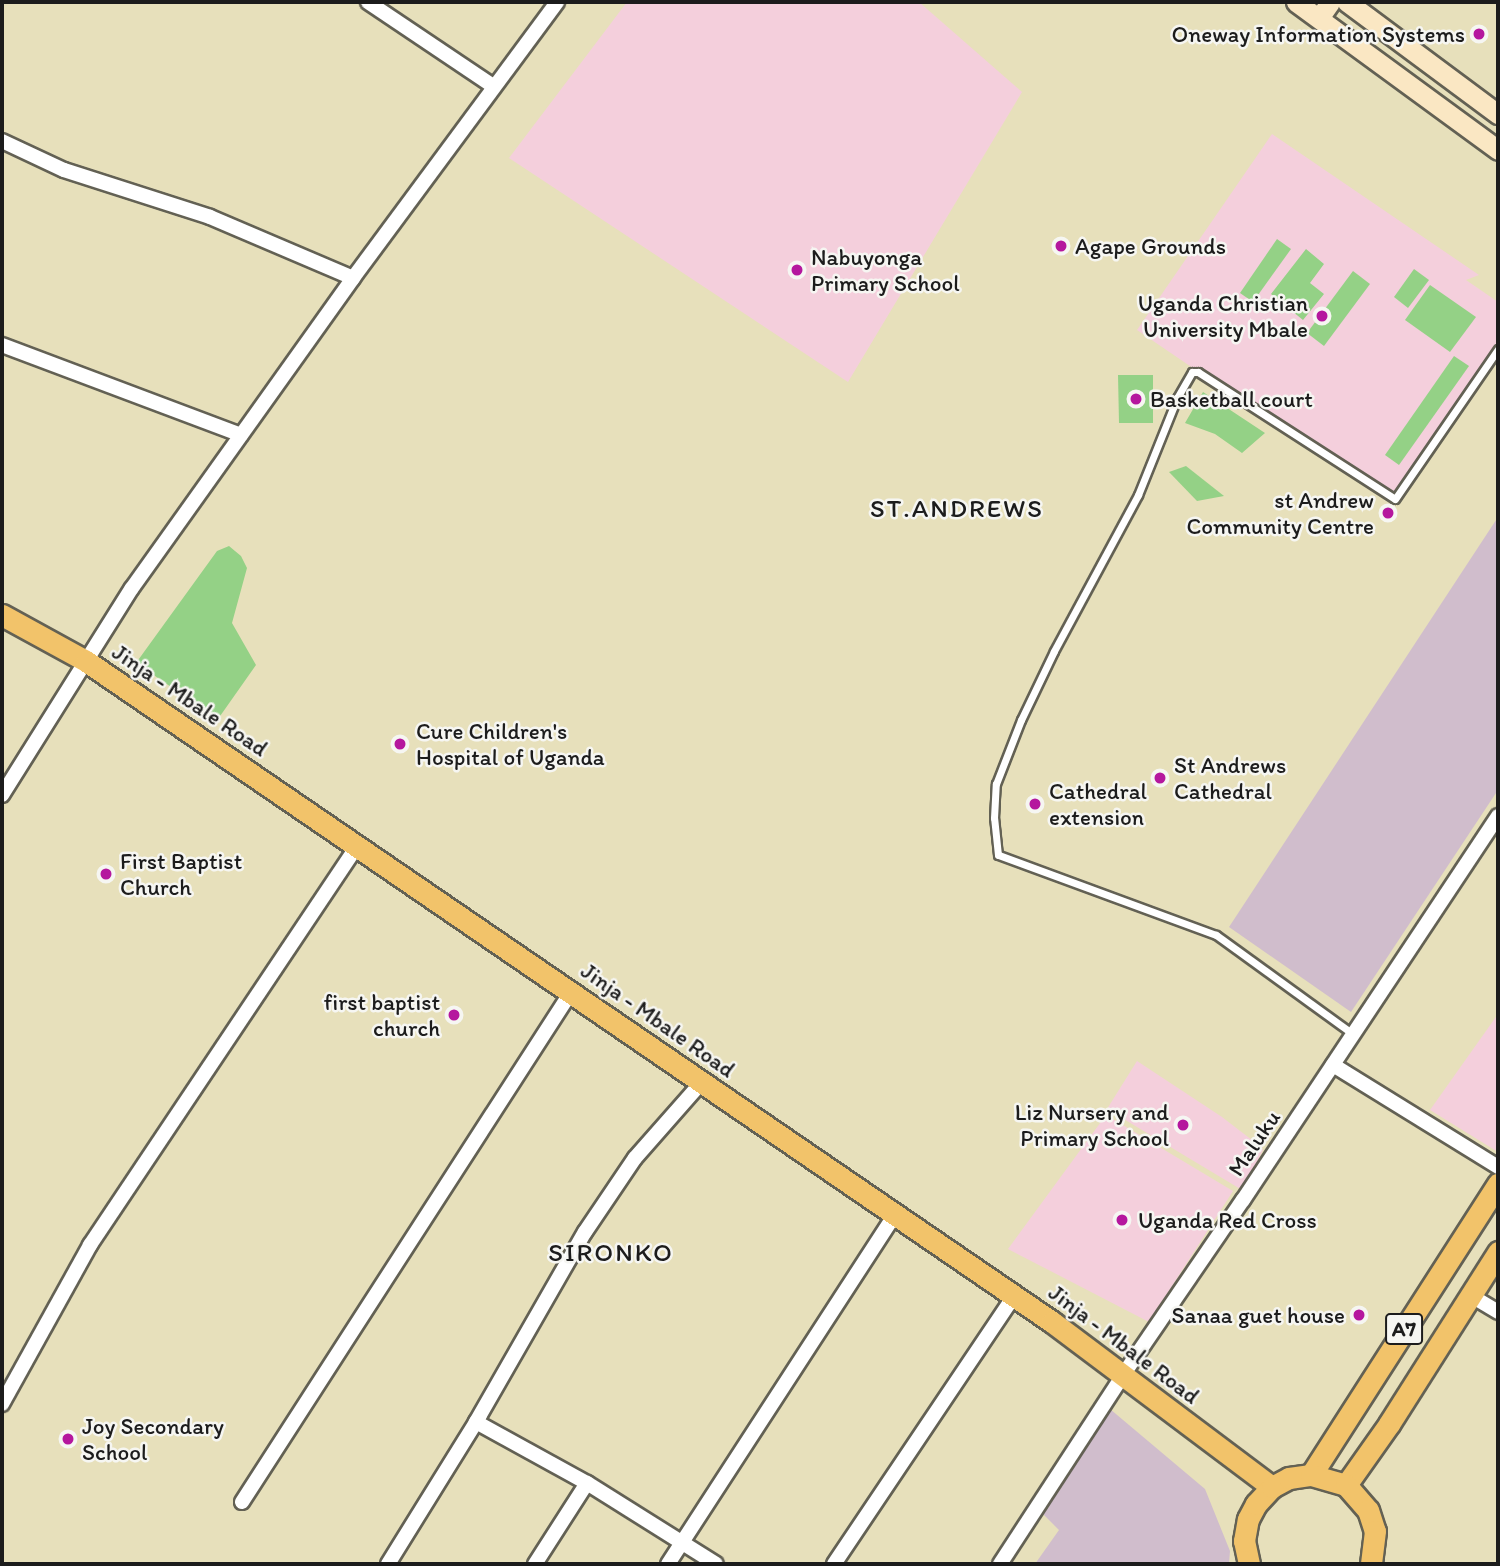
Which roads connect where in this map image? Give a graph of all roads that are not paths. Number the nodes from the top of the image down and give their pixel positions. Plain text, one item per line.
1 (368, 2) edge
2 (557, 2) edge
3 (1296, 2) edge
4 (1330, 2) edge
5 (1359, 5) edge
6 (1319, 18) junction
7 (493, 86) junction
8 (1498, 114) edge
9 (2, 142) edge
10 (1498, 150) edge
11 (353, 278) junction
12 (2, 345) edge
13 (1498, 349) edge
14 (241, 435) junction
15 (2, 615) edge
16 (86, 661) junction
17 (2, 796) edge
18 (1498, 816) edge
19 (357, 846) junction
20 (571, 992) junction
21 (1353, 1034) junction
22 (1333, 1065) junction
23 (702, 1082) junction
24 (1498, 1167) edge
25 (1498, 1184) edge
26 (895, 1215) junction
27 (1498, 1252) edge
28 (1470, 1295) junction
29 (1014, 1296) junction
30 (1498, 1312) edge
31 (1122, 1375) junction
32 (2, 1404) edge
33 (476, 1422) junction
34 (1311, 1475) junction
35 (587, 1483) junction
36 (1346, 1485) junction
37 (1272, 1487) junction
38 (242, 1502) dead end
39 (682, 1542) junction
40 (388, 1564) edge
41 (534, 1564) edge
42 (668, 1564) edge
43 (716, 1564) edge
44 (834, 1564) edge
45 (1000, 1564) edge
46 (1249, 1564) edge
47 (1371, 1564) edge

1 - 7 street
2 - 7 street
3 - 6 main road
4 - 6 main road
5 - 8 main road
6 - 10 main road
7 - 11 street
9 - 11 street
11 - 14 street
12 - 14 street
13 - 21 lane
14 - 16 street
15 - 16 main road, Jinja - Mbale Road
16 - 17 street
16 - 19 main road, Jinja - Mbale Road
18 - 21 street, Maluku
19 - 20 main road, Jinja - Mbale Road
19 - 32 street
20 - 23 main road, Jinja - Mbale Road
20 - 38 street
21 - 22 street, Maluku
22 - 24 street
22 - 31 street, Maluku
23 - 26 main road, Jinja - Mbale Road
23 - 33 street
25 - 34 main road, A7
26 - 29 main road, Jinja - Mbale Road
26 - 39 street
27 - 28 main road, A7
28 - 30 street
28 - 36 main road, A7
29 - 31 main road, Jinja - Mbale Road
29 - 44 street
31 - 37 main road, Jinja - Mbale Road
31 - 45 street, Maluku
33 - 35 street
33 - 40 street
34 - 36 main road
34 - 37 main road
35 - 39 street
35 - 41 street
36 - 47 main road
37 - 46 main road
39 - 42 street
39 - 43 street

